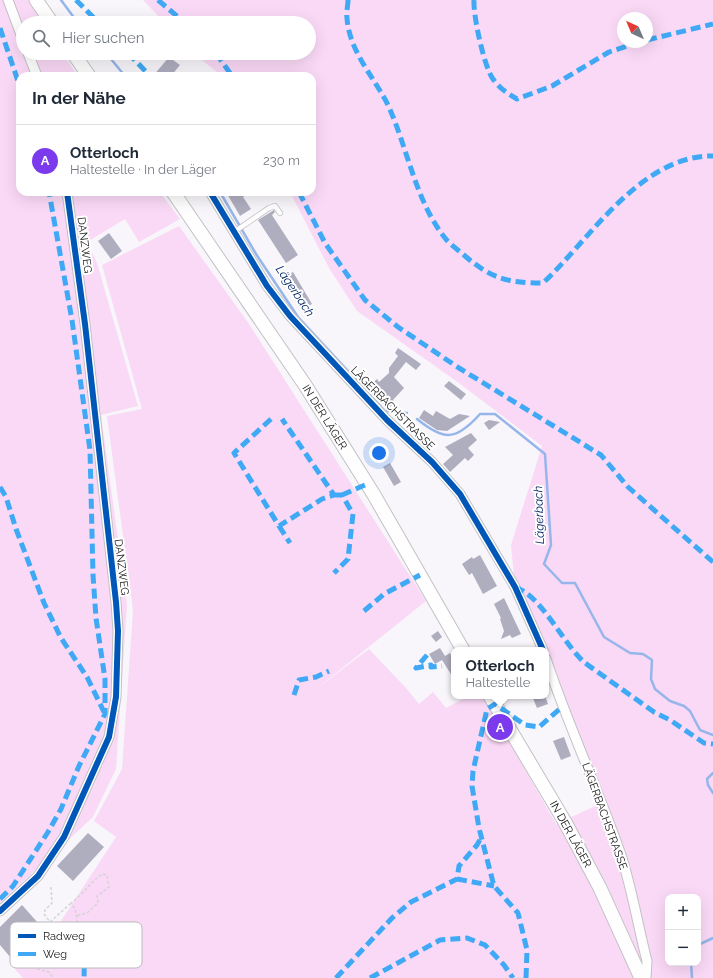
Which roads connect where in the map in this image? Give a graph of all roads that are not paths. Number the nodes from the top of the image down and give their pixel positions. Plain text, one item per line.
1 (8, 0) edge
2 (36, 0) edge
3 (47, 16) edge
4 (16, 21) edge
5 (31, 60) edge
6 (78, 60) edge
7 (35, 72) edge
8 (86, 72) edge
9 (68, 196) edge
10 (176, 196) edge
11 (213, 196) edge
12 (280, 213) dead end
13 (236, 231) junction
14 (462, 647) edge
15 (542, 647) edge
16 (549, 668) edge
17 (492, 699) edge
18 (0, 911) edge
19 (641, 978) edge
20 (646, 978) edge

1 - 4 street
2 - 3 main road
5 - 7 street
6 - 8 main road
9 - 18 street, DANZWEG
10 - 14 main road, IN DER LÄGER
11 - 13 street, LÄGERBACHSTRASSE
12 - 13 lane
13 - 15 street, LÄGERBACHSTRASSE
16 - 20 street, LÄGERBACHSTRASSE
17 - 19 main road, IN DER LÄGER

